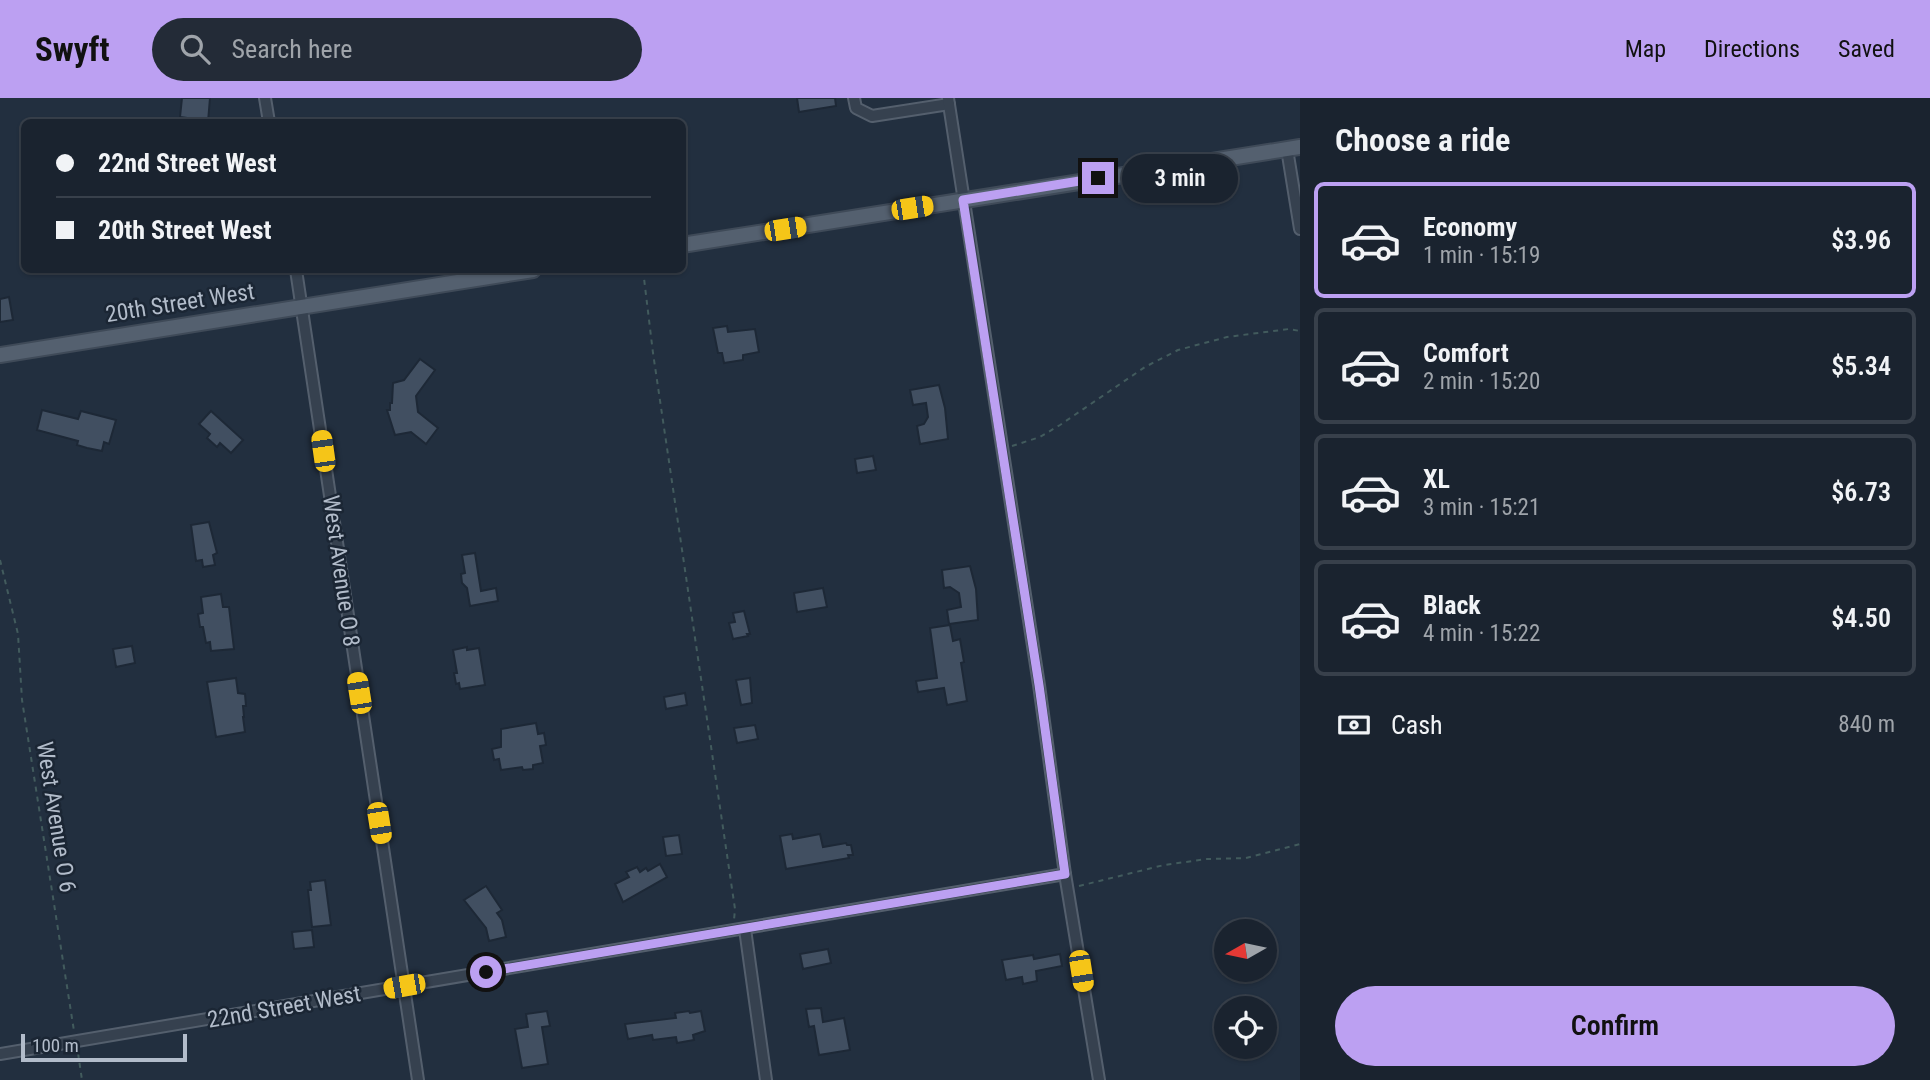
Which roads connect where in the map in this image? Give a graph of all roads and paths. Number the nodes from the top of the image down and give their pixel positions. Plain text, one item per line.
1 (265, 98) edge
2 (854, 98) edge
3 (948, 101) edge
4 (268, 119) edge
5 (1293, 148) edge
6 (963, 200) junction
7 (1300, 229) edge
8 (686, 244) edge
9 (297, 273) edge
10 (514, 273) edge
11 (643, 273) edge
12 (303, 306) junction
13 (1300, 331) edge
14 (0, 355) edge
15 (1001, 448) junction
16 (0, 560) edge
17 (1300, 844) edge
18 (1065, 874) junction
19 (1068, 889) junction
20 (745, 929) junction
21 (732, 932) junction
22 (404, 986) junction
23 (76, 1042) junction
24 (0, 1054) edge
25 (82, 1080) edge
26 (418, 1080) edge
27 (765, 1080) edge
28 (1099, 1080) edge

1 - 4 street
2 - 3 street
3 - 6 street
5 - 6 main road
5 - 7 street
6 - 8 main road
6 - 15 street
9 - 12 street, West Avenue O 8
10 - 12 main road, 20th Street West
11 - 21 path
12 - 14 main road, 20th Street West
12 - 22 street, West Avenue O 8
13 - 15 path
15 - 18 street
16 - 23 path, West Avenue O 6
17 - 19 path
18 - 19 street
18 - 20 street, 22nd Street West
19 - 28 street
20 - 21 street, 22nd Street West
20 - 27 street
21 - 22 street, 22nd Street West
22 - 23 street, 22nd Street West
22 - 26 street, West Avenue O 8
23 - 24 street, 22nd Street West
23 - 25 path, West Avenue O 6

